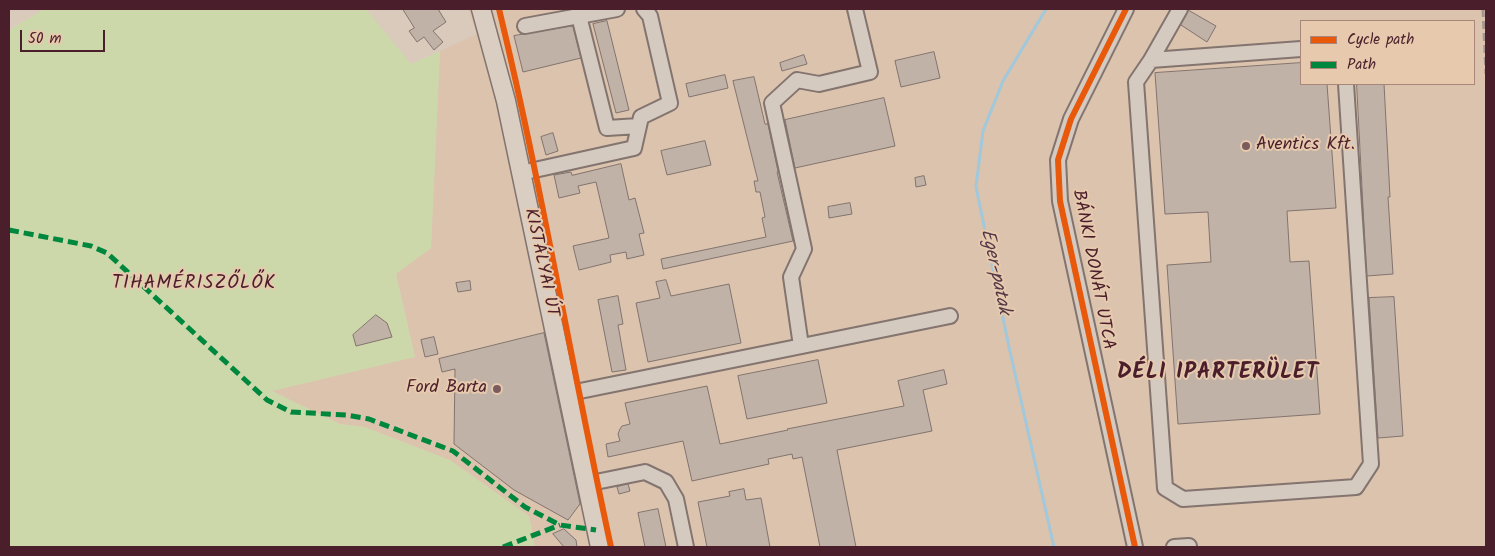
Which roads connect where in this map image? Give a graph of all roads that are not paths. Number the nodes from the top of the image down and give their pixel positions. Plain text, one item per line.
1 (481, 9) edge
2 (617, 9) edge
3 (644, 9) edge
4 (855, 9) edge
5 (1126, 9) edge
6 (1180, 9) edge
7 (578, 16) junction
8 (525, 26) dead end
9 (1300, 49) edge
10 (1151, 60) junction
11 (1346, 85) edge
12 (639, 126) junction
13 (521, 174) junction
14 (950, 316) dead end
15 (801, 346) junction
16 (568, 396) junction
17 (586, 484) junction
18 (1189, 546) dead end
19 (600, 547) edge
20 (686, 547) edge
21 (1135, 547) edge
22 (1174, 547) edge

1 - 13 main road, KISTÁLYAI ÚT
2 - 7 street
3 - 12 street
4 - 15 street
5 - 21 street, BÁNKI DONÁT UTCA
6 - 10 street
7 - 8 street
7 - 12 street
9 - 10 street
10 - 11 street
12 - 13 street
13 - 16 main road, KISTÁLYAI ÚT
14 - 15 street
15 - 16 street
16 - 17 main road, KISTÁLYAI ÚT
17 - 19 main road, KISTÁLYAI ÚT
17 - 20 street
18 - 22 street

